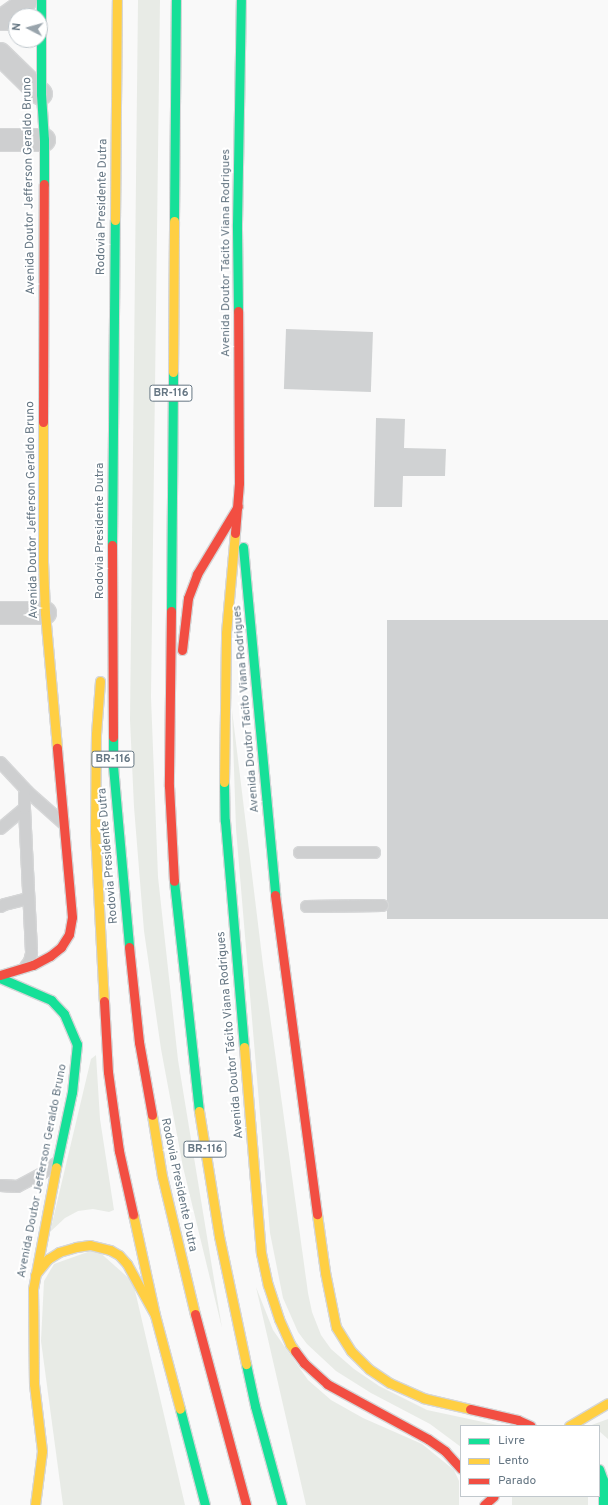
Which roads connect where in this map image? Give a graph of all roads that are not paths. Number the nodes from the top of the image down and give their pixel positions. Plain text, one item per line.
1 (26, 0) edge
2 (41, 0) edge
3 (117, 0) edge
4 (176, 0) edge
5 (241, 0) edge
6 (0, 19) edge
7 (0, 54) edge
8 (41, 94) junction
9 (0, 140) edge
10 (44, 140) junction
11 (238, 506) junction
12 (112, 531) junction
13 (0, 613) edge
14 (45, 613) junction
15 (103, 648) dead end
16 (101, 671) dead end
17 (0, 762) edge
18 (169, 786) junction
19 (24, 794) dead end
20 (24, 808) junction
21 (64, 824) junction
22 (0, 828) edge
23 (299, 852) dead end
24 (374, 852) dead end
25 (28, 898) junction
26 (382, 905) dead end
27 (0, 906) edge
28 (306, 906) dead end
29 (24, 968) junction
30 (0, 977) edge
31 (58, 1159) junction
32 (0, 1185) edge
33 (35, 1275) junction
34 (155, 1315) junction
35 (608, 1403) edge
36 (529, 1425) edge
37 (570, 1425) edge
38 (42, 1451) junction
39 (460, 1468) edge
40 (600, 1472) edge
41 (46, 1490) dead end
42 (498, 1498) edge
43 (605, 1502) edge
44 (35, 1505) edge
45 (204, 1505) edge
46 (246, 1505) edge
47 (282, 1505) edge
48 (484, 1505) edge

1 - 6 street
2 - 8 main road, Avenida Doutor Jefferson Geraldo Bruno
3 - 12 main road, Rodovia Presidente Dutra / BR-116
4 - 18 main road, BR-116
5 - 11 main road, Avenida Doutor Tácito Viana Rodrigues
7 - 8 street
8 - 10 main road, Avenida Doutor Jefferson Geraldo Bruno
9 - 10 street
10 - 14 main road, Avenida Doutor Jefferson Geraldo Bruno
11 - 18 main road
11 - 36 main road, Avenida Doutor Tácito Viana Rodrigues
11 - 39 main road, Avenida Doutor Tácito Viana Rodrigues
12 - 15 main road
12 - 46 main road, Rodovia Presidente Dutra / BR-116
13 - 14 street
14 - 21 main road, Avenida Doutor Jefferson Geraldo Bruno
16 - 34 main road
17 - 21 lane
18 - 47 main road, BR-116
19 - 20 lane
20 - 22 lane
20 - 25 lane
21 - 29 main road, Avenida Doutor Jefferson Geraldo Bruno
23 - 24 lane
25 - 27 lane
25 - 29 lane
26 - 28 lane
29 - 30 main road, Avenida Doutor Jefferson Geraldo Bruno
30 - 31 main road, Avenida Doutor Jefferson Geraldo Bruno
31 - 32 lane
31 - 33 main road, Avenida Doutor Jefferson Geraldo Bruno
33 - 34 main road
33 - 38 main road, Avenida Doutor Jefferson Geraldo Bruno
34 - 45 main road
35 - 37 main road
38 - 41 main road
38 - 44 main road, Avenida Doutor Jefferson Geraldo Bruno
40 - 43 main road
42 - 48 main road

